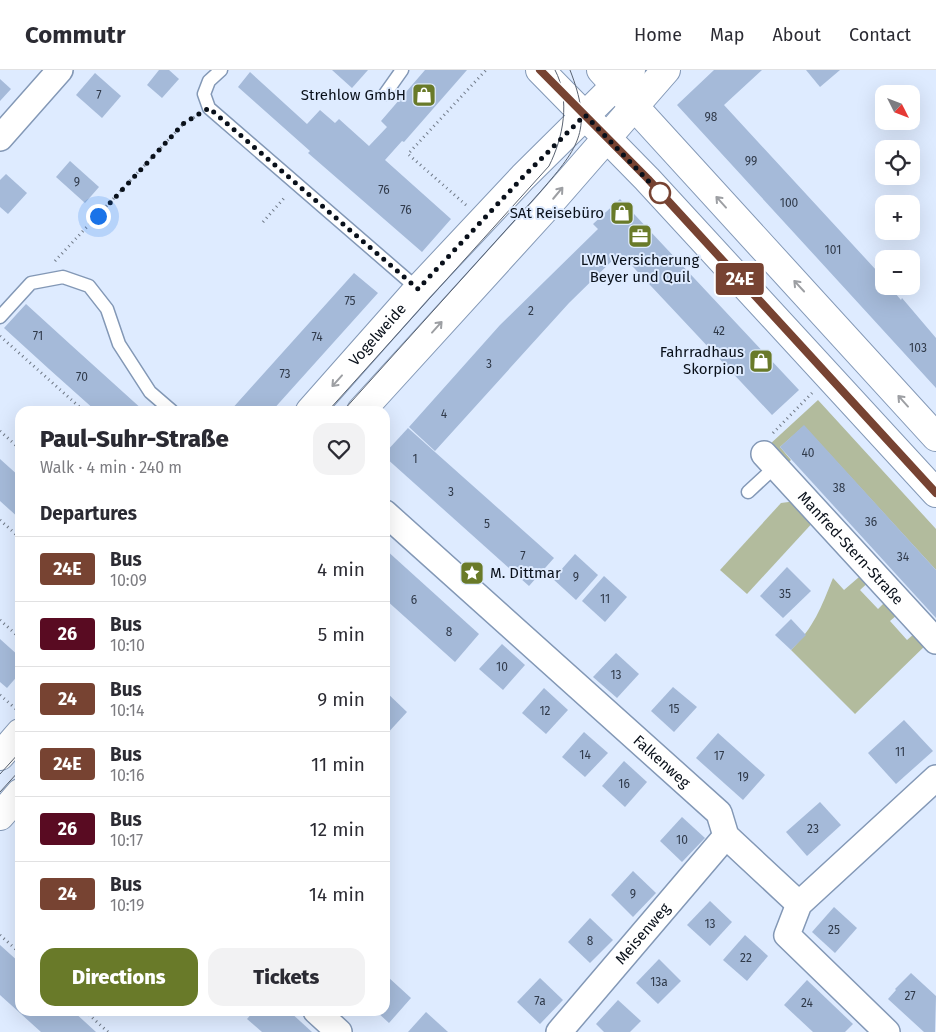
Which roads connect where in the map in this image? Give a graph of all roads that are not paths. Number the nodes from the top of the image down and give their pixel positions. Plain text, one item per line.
1 (60, 70) edge
2 (221, 70) edge
3 (402, 70) edge
4 (540, 70) edge
5 (666, 70) edge
6 (616, 75) edge
7 (384, 94) dead end
8 (634, 106) junction
9 (585, 115) junction
10 (606, 136) junction
11 (0, 138) edge
12 (418, 289) junction
13 (0, 317) edge
14 (167, 406) edge
15 (314, 406) edge
16 (365, 406) edge
17 (936, 437) edge
18 (770, 460) joint
19 (748, 492) dead end
20 (936, 492) edge
21 (390, 517) edge
22 (936, 641) edge
23 (15, 729) edge
24 (0, 756) edge
25 (936, 778) edge
26 (15, 799) edge
27 (0, 816) edge
28 (726, 836) junction
29 (799, 904) junction
30 (321, 1016) edge
31 (338, 1032) edge
32 (559, 1032) edge
33 (887, 1032) edge

1 - 11 street
2 - 12 lane
3 - 7 lane
4 - 9 street
5 - 8 street
6 - 8 street
6 - 9 street, Vogelweide
8 - 10 street
17 -> 8 street
9 - 10 street
9 - 12 street, Vogelweide
16 -> 10 street
10 - 20 street
12 -> 15 street, Vogelweide
13 - 14 lane
18 - 19 lane
18 - 22 street, Manfred-Stern-Straße
21 - 28 street, Falkenweg
23 - 24 street
25 - 29 street
26 - 27 street
28 - 29 street, Falkenweg
28 - 32 street, Meisenweg
29 - 33 street
30 - 31 street

